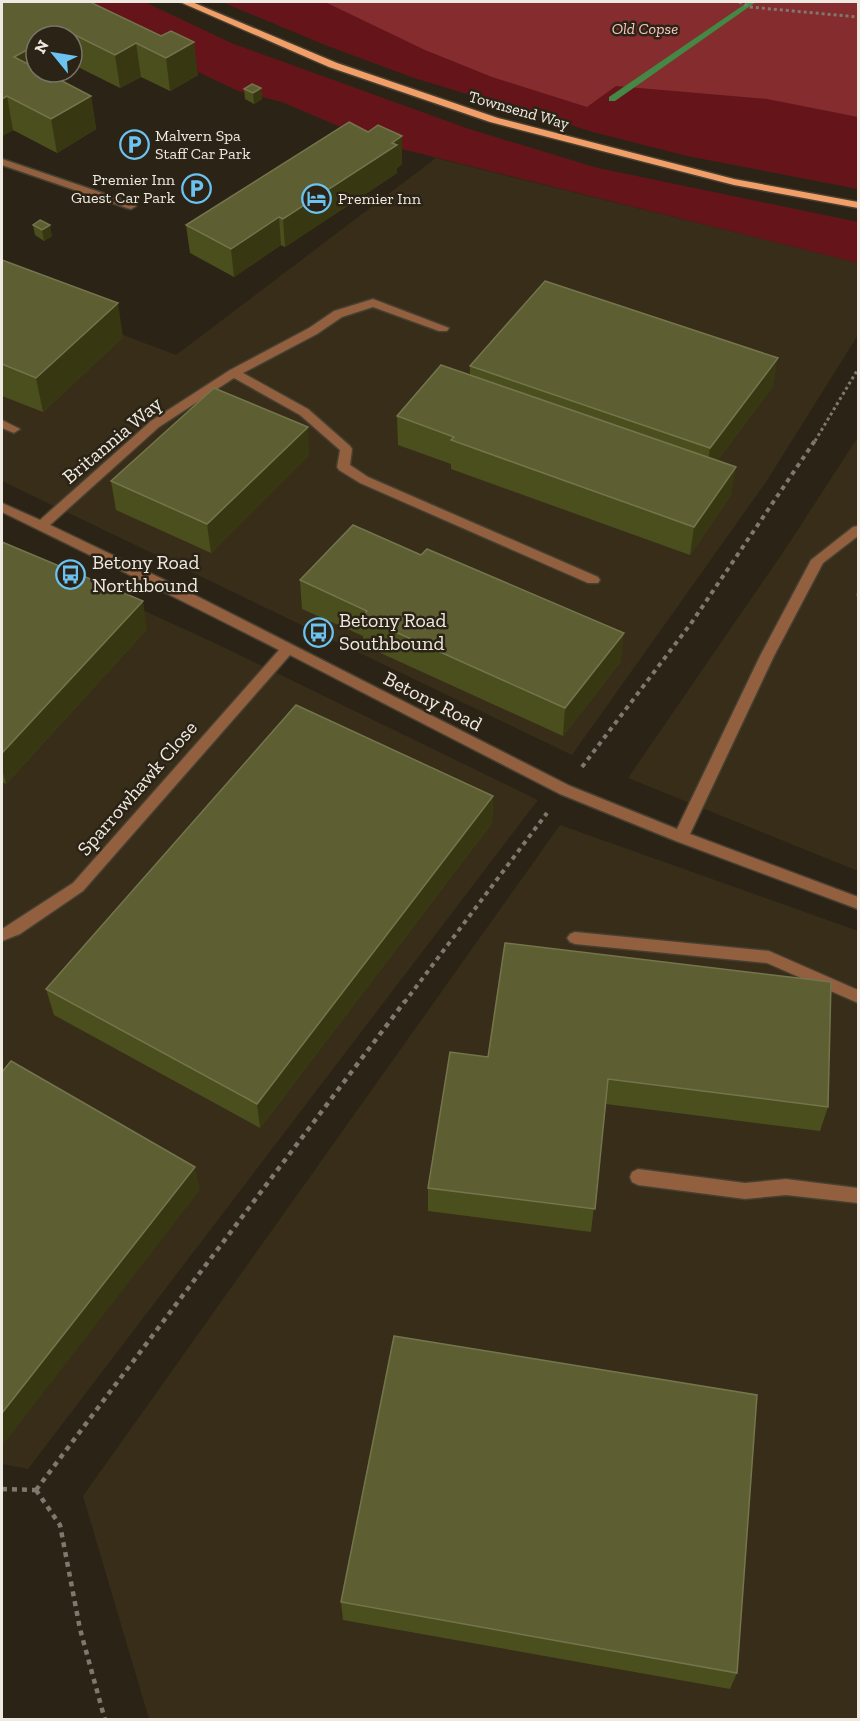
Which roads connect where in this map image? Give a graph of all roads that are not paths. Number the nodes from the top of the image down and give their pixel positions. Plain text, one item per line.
1 (185, 2) edge
2 (2, 162) edge
3 (858, 205) edge
4 (131, 206) dead end
5 (443, 328) dead end
6 (234, 373) junction
7 (2, 507) edge
8 (40, 527) junction
9 (858, 530) edge
10 (593, 580) dead end
11 (288, 649) junction
12 (681, 837) junction
13 (858, 903) edge
14 (2, 935) edge
15 (575, 938) dead end
16 (858, 997) edge
17 (638, 1177) dead end
18 (858, 1196) edge

1 - 3 main road, Townsend Way
2 - 4 street
5 - 6 street, Britannia Way
6 - 8 street, Britannia Way
6 - 10 street
7 - 8 street, Betony Road
8 - 11 street, Betony Road
9 - 12 street
11 - 12 street, Betony Road
11 - 14 street, Sparrowhawk Close
12 - 13 street, Betony Road
15 - 16 street
17 - 18 street

